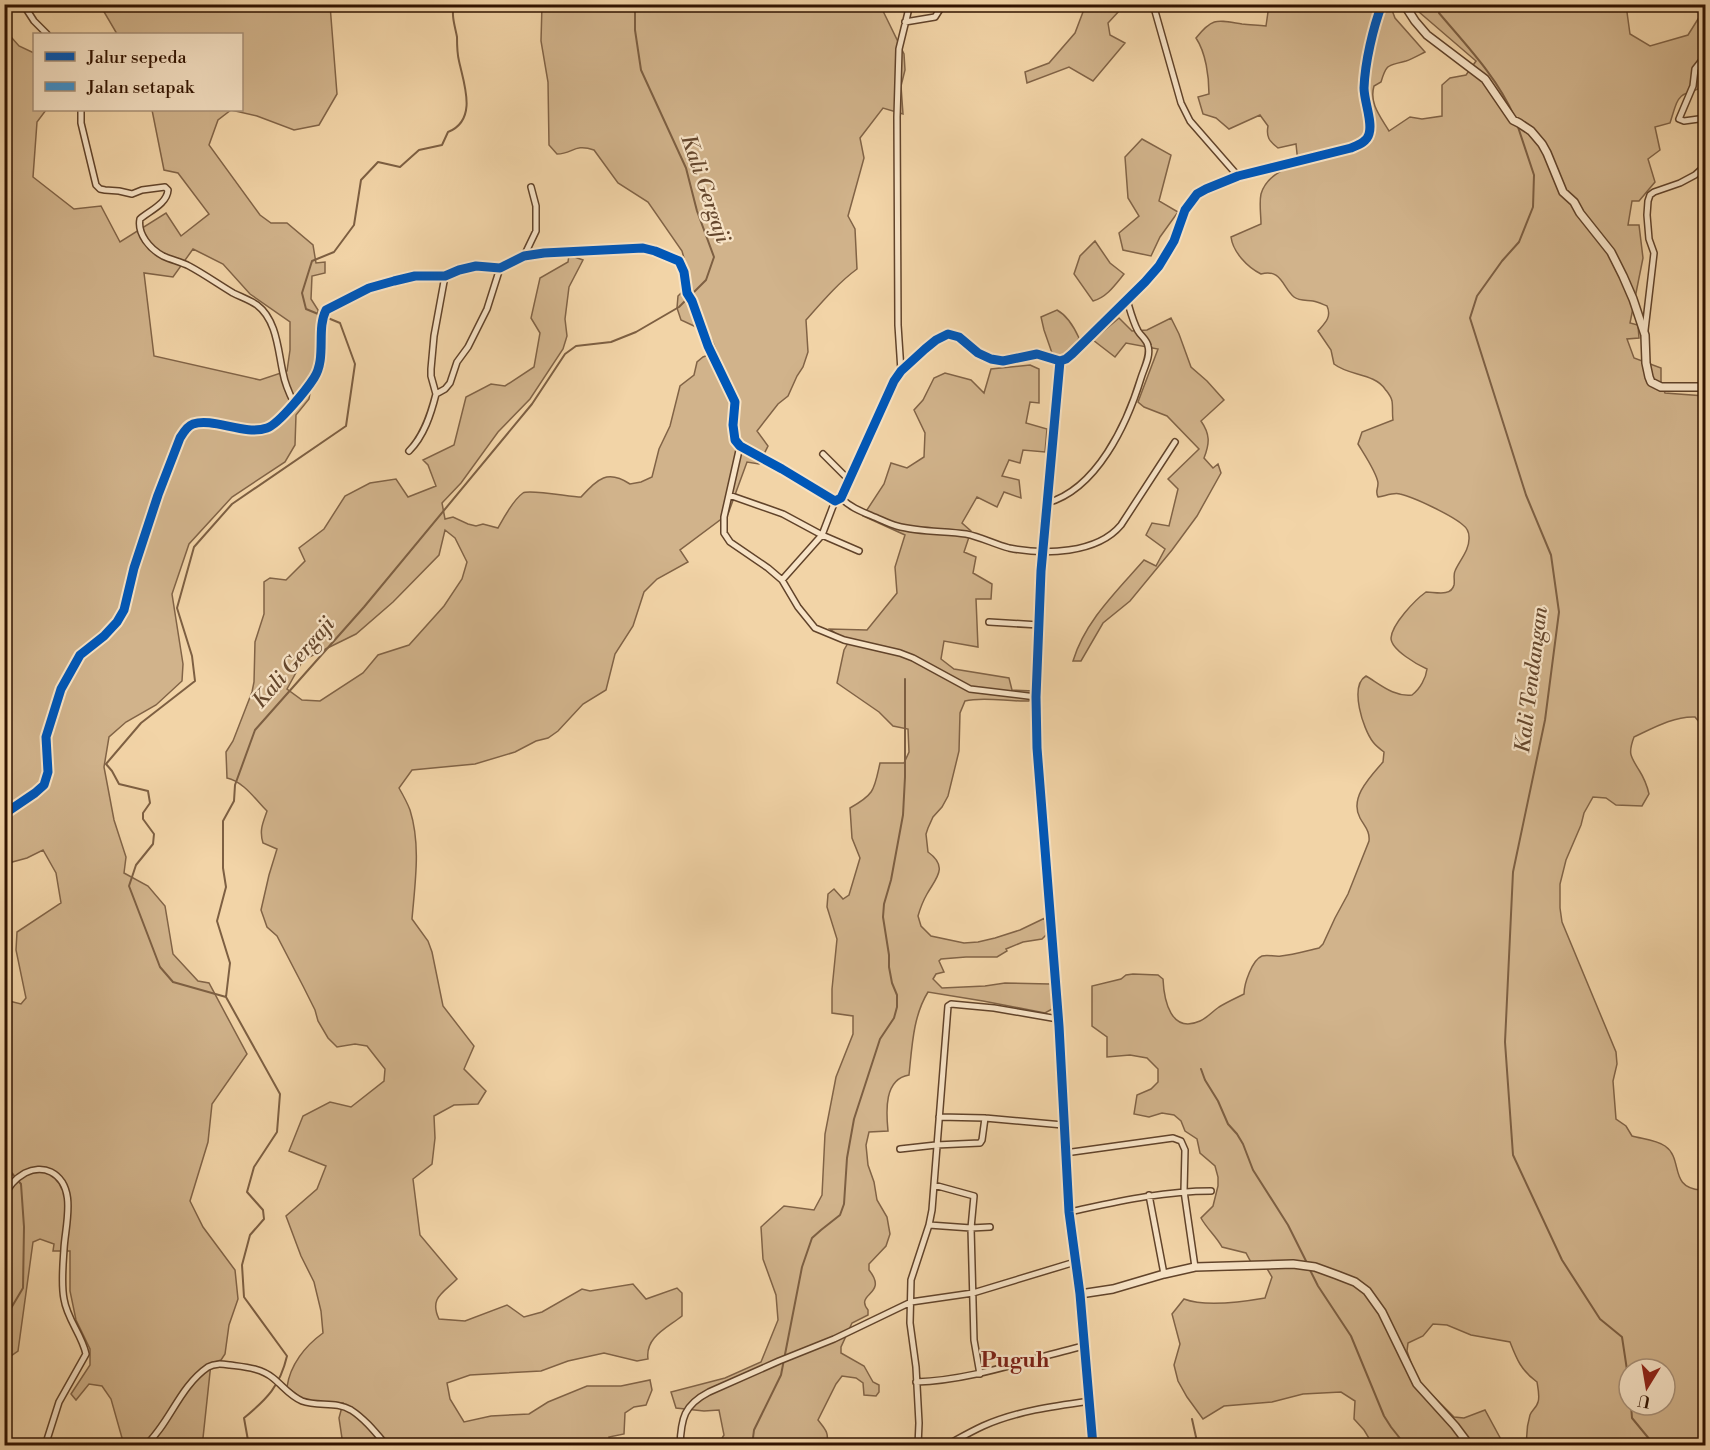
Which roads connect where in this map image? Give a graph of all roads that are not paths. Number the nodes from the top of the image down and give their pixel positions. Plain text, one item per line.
1 (23, 4) edge
2 (910, 4) edge
3 (945, 4) edge
4 (1153, 4) edge
5 (1382, 4) edge
6 (1404, 4) edge
7 (1689, 4) edge
8 (1706, 9) edge
9 (905, 22) junction
10 (46, 33) edge
11 (1706, 55) edge
12 (81, 111) edge
13 (1706, 118) edge
14 (1706, 165) edge
15 (1238, 176) junction
16 (531, 187) dead end
17 (524, 256) junction
18 (500, 268) junction
19 (445, 276) junction
20 (1127, 300) junction
21 (1645, 335) junction
22 (1060, 361) junction
23 (901, 371) junction
24 (1706, 387) edge
25 (436, 394) junction
26 (294, 404) junction
27 (1175, 441) dead end
28 (740, 446) junction
29 (410, 451) dead end
30 (823, 454) dead end
31 (849, 480) junction
32 (729, 495) junction
33 (838, 500) junction
34 (1047, 503) junction
35 (822, 535) junction
36 (859, 550) dead end
37 (1043, 552) junction
38 (782, 580) junction
39 (989, 622) dead end
40 (1039, 625) junction
41 (1036, 697) junction
42 (4, 814) edge
43 (1058, 1019) junction
44 (939, 1117) junction
45 (985, 1118) junction
46 (1063, 1125) junction
47 (936, 1145) junction
48 (900, 1149) dead end
49 (1065, 1153) junction
50 (934, 1185) junction
51 (1184, 1191) junction
52 (1210, 1191) dead end
53 (1149, 1195) junction
54 (4, 1197) edge
55 (1069, 1212) junction
56 (929, 1225) junction
57 (990, 1227) dead end
58 (971, 1228) junction
59 (1075, 1262) junction
60 (1195, 1267) junction
61 (1164, 1274) junction
62 (973, 1293) junction
63 (1080, 1294) junction
64 (911, 1302) junction
65 (1084, 1346) junction
66 (980, 1374) junction
67 (916, 1382) junction
68 (1090, 1401) junction
69 (45, 1446) edge
70 (145, 1446) edge
71 (387, 1446) edge
72 (680, 1446) edge
73 (918, 1446) edge
74 (945, 1446) edge
75 (1093, 1446) edge
76 (1470, 1446) edge

1 - 10 street
2 - 9 street
3 - 9 street
4 - 15 street
5 - 15 street
6 - 21 street
7 - 8 street
9 - 23 street
11 - 13 street
12 - 26 street
14 - 21 street
15 - 20 street
16 - 17 street
17 - 18 street
17 - 28 street
18 - 19 street
18 - 25 street
19 - 25 street
19 - 26 street
20 - 22 street
20 - 34 street
21 - 24 street
22 - 23 street
22 - 34 street
23 - 31 street
25 - 29 street
26 - 42 street
27 - 37 street
28 - 32 street
28 - 33 street
30 - 31 street
31 - 33 street
32 - 35 street
32 - 38 street
33 - 35 street
33 - 37 street
34 - 37 street
35 - 36 street
35 - 38 street
37 - 40 street
38 - 41 street
39 - 40 street
40 - 41 street
41 - 43 street
43 - 44 street
43 - 46 street
44 - 45 street
44 - 47 street
45 - 46 street
45 - 47 street
46 - 49 street
47 - 48 street
47 - 50 street
49 - 51 street
49 - 55 street
50 - 56 street
50 - 58 street
51 - 52 street
51 - 53 street
51 - 60 street
53 - 55 street
53 - 61 street
54 - 69 street
55 - 59 street
56 - 58 street
56 - 64 street
57 - 58 street
58 - 62 street
59 - 62 street
59 - 63 street
60 - 61 street
60 - 76 street
61 - 63 street
62 - 64 street
62 - 66 street
63 - 65 street
64 - 67 street
64 - 72 street
65 - 66 street
65 - 68 street
66 - 67 street
67 - 73 street
68 - 74 street
68 - 75 street
70 - 71 street

